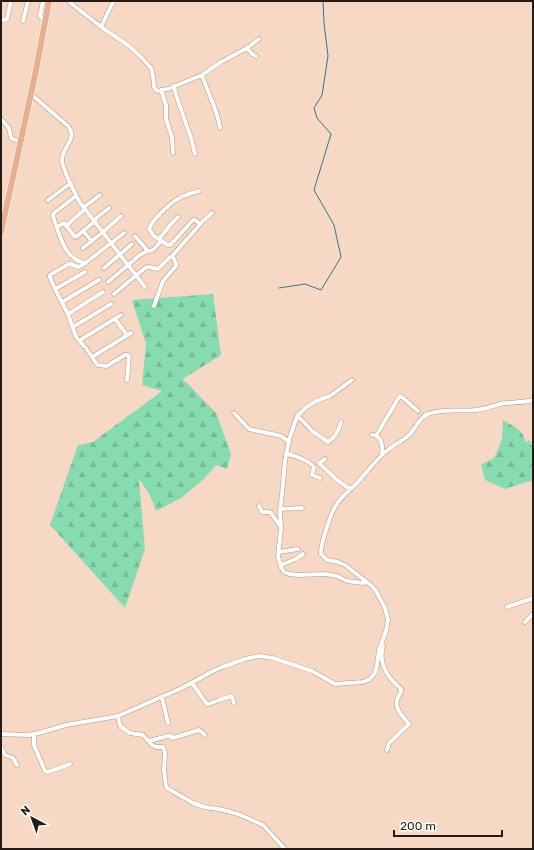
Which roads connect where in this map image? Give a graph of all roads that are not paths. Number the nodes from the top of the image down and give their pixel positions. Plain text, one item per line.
1 (11, 1) edge
2 (28, 1) edge
3 (43, 1) edge
4 (49, 1) edge
5 (68, 1) edge
6 (114, 1) edge
7 (1, 19) edge
8 (46, 20) junction
9 (23, 21) dead end
10 (101, 27) junction
11 (259, 39) dead end
12 (247, 48) junction
13 (256, 56) dead end
14 (202, 75) junction
15 (174, 86) junction
16 (161, 90) junction
17 (31, 94) junction
18 (1, 119) edge
19 (220, 128) dead end
20 (20, 142) junction
21 (173, 153) dead end
22 (195, 154) dead end
23 (70, 183) junction
24 (199, 191) dead end
25 (100, 195) dead end
26 (76, 196) junction
27 (48, 200) dead end
28 (85, 208) junction
29 (109, 208) dead end
30 (212, 213) dead end
31 (121, 216) dead end
32 (178, 217) dead end
33 (94, 220) junction
34 (200, 224) junction
35 (66, 226) junction
36 (57, 227) junction
37 (83, 231) junction
38 (1, 232) edge
39 (103, 232) junction
40 (124, 233) dead end
41 (135, 236) dead end
42 (160, 240) junction
43 (92, 241) junction
44 (112, 242) junction
45 (132, 244) dead end
46 (83, 248) dead end
47 (148, 252) junction
48 (121, 254) junction
49 (170, 257) dead end
50 (85, 264) junction
51 (128, 265) junction
52 (104, 268) dead end
53 (85, 272) dead end
54 (137, 276) junction
55 (99, 280) dead end
56 (108, 282) dead end
57 (145, 287) dead end
58 (55, 289) junction
59 (103, 292) dead end
60 (114, 294) dead end
61 (62, 302) junction
62 (111, 304) dead end
63 (154, 306) dead end
64 (68, 314) junction
65 (122, 315) dead end
66 (115, 319) junction
67 (73, 327) junction
68 (131, 333) dead end
69 (127, 336) junction
70 (80, 340) junction
71 (92, 356) junction
72 (127, 380) dead end
73 (352, 380) dead end
74 (533, 400) edge
75 (418, 411) dead end
76 (234, 413) dead end
77 (297, 416) junction
78 (341, 422) dead end
79 (372, 435) dead end
80 (376, 436) junction
81 (289, 442) junction
82 (288, 454) junction
83 (382, 455) junction
84 (325, 459) dead end
85 (320, 478) dead end
86 (350, 489) junction
87 (259, 506) dead end
88 (302, 508) dead end
89 (282, 509) junction
90 (281, 528) junction
91 (298, 549) dead end
92 (281, 552) junction
93 (303, 554) dead end
94 (282, 565) junction
95 (367, 582) junction
96 (533, 598) edge
97 (507, 607) dead end
98 (533, 614) edge
99 (525, 622) dead end
100 (388, 623) junction
101 (192, 683) junction
102 (162, 698) junction
103 (234, 703) dead end
104 (118, 716) junction
105 (168, 723) dead end
106 (1, 734) edge
107 (34, 734) junction
108 (205, 735) dead end
109 (149, 741) junction
110 (1, 747) edge
111 (388, 750) dead end
112 (70, 764) dead end
113 (17, 765) dead end
114 (285, 849) edge

1 - 7 street
2 - 9 street
3 - 8 street
4 - 8 main road
5 - 10 street
6 - 10 street
8 - 17 main road
10 - 16 street
11 - 12 street
12 - 13 street
12 - 14 street
14 - 15 street
14 - 19 street
15 - 16 street
15 - 22 street
16 - 21 street
17 - 20 main road
17 - 23 street
18 - 20 street
20 - 38 main road
23 - 26 street
23 - 27 street
24 - 42 street
25 - 28 street
26 - 28 street
26 - 36 street
28 - 33 street
28 - 35 street
29 - 33 street
30 - 34 street
31 - 39 street
32 - 42 street
33 - 37 street
33 - 39 street
34 - 42 street
34 - 63 street
35 - 36 street
35 - 37 street
36 - 50 street
37 - 43 street
39 - 43 street
39 - 44 street
40 - 44 street
41 - 47 street
42 - 47 street
43 - 46 street
44 - 48 street
44 - 50 street
45 - 48 street
47 - 51 street
48 - 51 street
48 - 52 street
49 - 54 street
50 - 58 street
51 - 54 street
51 - 56 street
53 - 58 street
54 - 57 street
54 - 60 street
55 - 61 street
58 - 61 street
59 - 64 street
61 - 64 street
62 - 67 street
64 - 67 street
65 - 66 street
66 - 69 street
66 - 70 street
67 - 70 street
68 - 69 street
69 - 71 street
70 - 71 street
71 - 72 street
73 - 77 street
74 - 83 street
75 - 80 street
76 - 81 street
77 - 78 street
77 - 81 street
79 - 80 street
80 - 83 street
81 - 82 street
82 - 85 street
82 - 89 street
83 - 86 street
84 - 86 street
86 - 95 street
87 - 90 street
88 - 89 street
89 - 90 street
90 - 92 street
91 - 92 street
92 - 94 street
93 - 94 street
94 - 95 street
95 - 100 street
96 - 97 street
98 - 99 street
100 - 101 street
100 - 111 street
101 - 102 street
101 - 103 street
102 - 104 street
102 - 105 street
104 - 107 street
104 - 109 street
106 - 107 street
107 - 112 street
108 - 109 street
109 - 114 street
110 - 113 street

